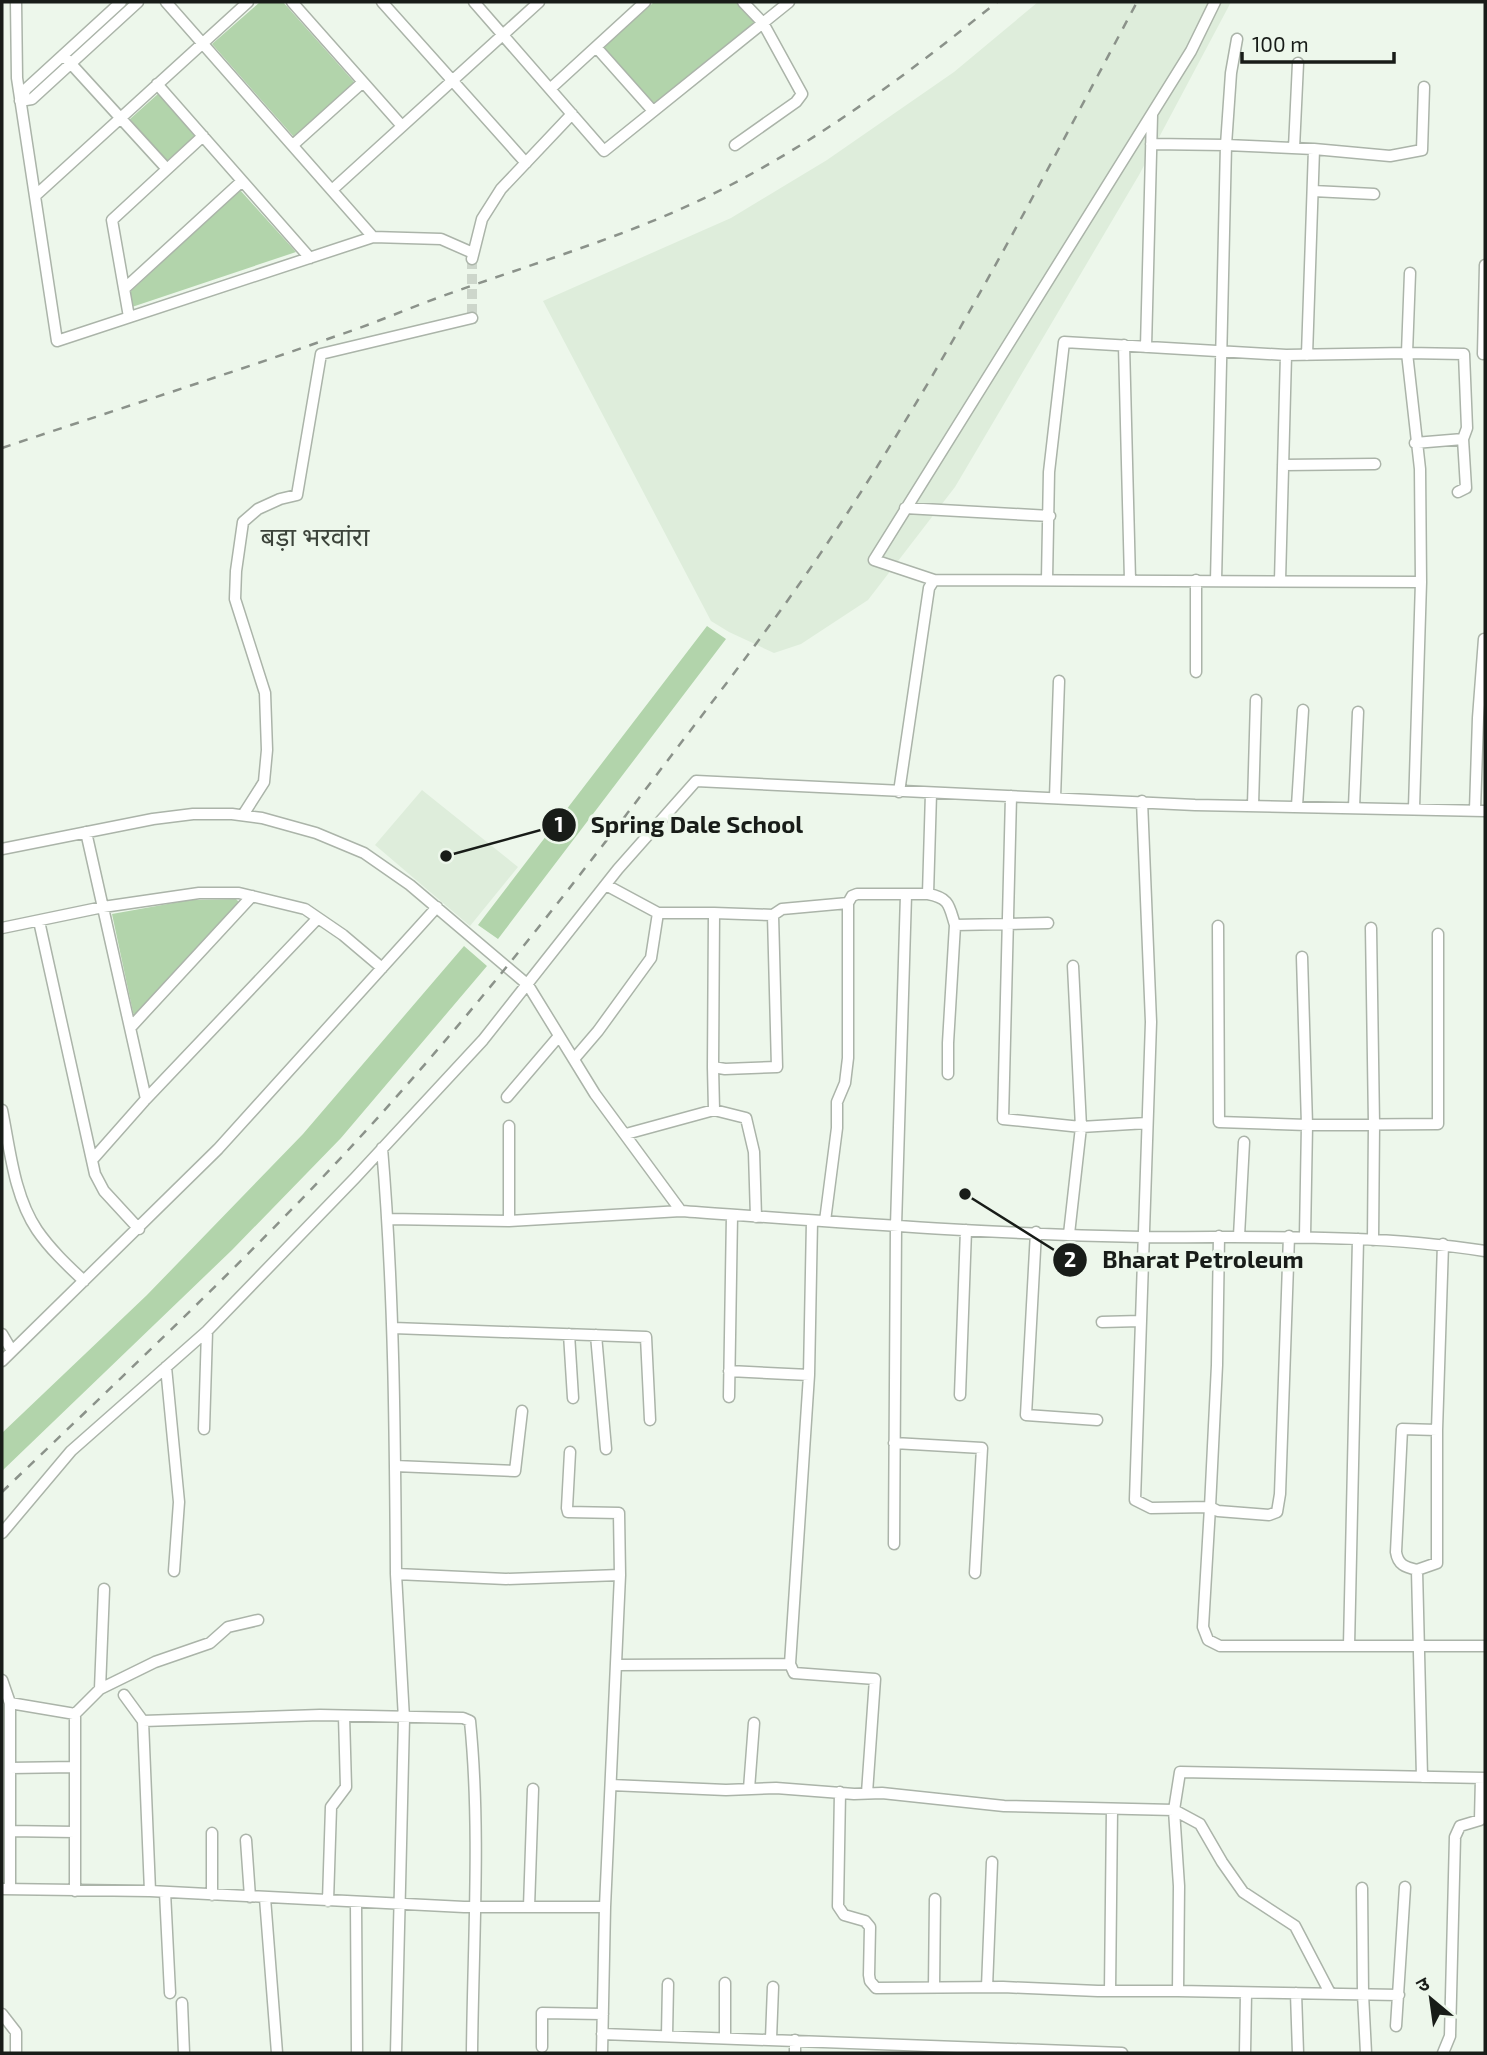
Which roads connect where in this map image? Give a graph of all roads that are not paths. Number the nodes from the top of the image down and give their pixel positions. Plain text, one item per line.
1 (16, 2) edge
2 (121, 2) edge
3 (138, 2) edge
4 (166, 2) edge
5 (248, 2) edge
6 (292, 2) edge
7 (382, 2) edge
8 (474, 2) edge
9 (539, 2) edge
10 (645, 2) edge
11 (743, 2) edge
12 (789, 2) edge
13 (1215, 2) edge
14 (762, 23) junction
15 (503, 34) junction
16 (1237, 39) dead end
17 (202, 43) junction
18 (596, 47) junction
19 (67, 59) junction
20 (1298, 63) dead end
21 (452, 80) junction
22 (363, 82) junction
23 (157, 84) junction
24 (1424, 87) dead end
25 (550, 89) junction
26 (20, 101) junction
27 (653, 111) junction
28 (572, 114) junction
29 (1152, 115) junction
30 (120, 118) junction
31 (402, 126) junction
32 (202, 136) junction
33 (293, 145) junction
34 (735, 145) dead end
35 (1151, 145) junction
36 (1226, 145) junction
37 (1294, 148) junction
38 (1314, 149) junction
39 (526, 163) junction
40 (167, 169) junction
41 (242, 181) junction
42 (332, 190) junction
43 (1313, 191) junction
44 (1374, 194) dead end
45 (35, 196) junction
46 (373, 237) junction
47 (310, 258) junction
48 (1485, 264) edge
49 (1410, 273) dead end
50 (124, 289) junction
51 (129, 317) junction
52 (472, 318) dead end
53 (1124, 345) junction
54 (1146, 347) junction
55 (1221, 351) junction
56 (1407, 353) junction
57 (1464, 354) junction
58 (1484, 354) edge
59 (1286, 355) junction
60 (1307, 355) junction
61 (1463, 439) junction
62 (1415, 443) junction
63 (1375, 464) dead end
64 (1283, 465) junction
65 (1458, 492) dead end
66 (905, 509) junction
67 (1050, 516) junction
68 (934, 580) junction
69 (1047, 580) junction
70 (1130, 580) junction
71 (1196, 580) junction
72 (1216, 581) junction
73 (1280, 581) junction
74 (1421, 582) junction
75 (1484, 639) edge
76 (1196, 672) dead end
77 (1059, 681) dead end
78 (1256, 700) dead end
79 (1303, 710) dead end
80 (1358, 712) dead end
81 (898, 792) junction
82 (931, 793) junction
83 (1011, 796) junction
84 (1055, 798) junction
85 (1142, 801) junction
86 (1253, 806) junction
87 (1297, 806) junction
88 (1354, 807) junction
89 (1414, 808) junction
90 (1480, 810) edge
91 (243, 815) junction
92 (86, 832) junction
93 (2, 849) edge
94 (606, 885) junction
95 (928, 894) junction
96 (906, 895) junction
97 (252, 896) junction
98 (848, 903) junction
99 (103, 907) junction
100 (436, 907) junction
101 (658, 913) junction
102 (714, 913) junction
103 (773, 915) junction
104 (318, 918) junction
105 (39, 921) junction
106 (1048, 923) dead end
107 (1007, 924) junction
108 (955, 925) junction
109 (1218, 926) dead end
110 (2, 928) edge
111 (1371, 928) dead end
112 (1438, 934) dead end
113 (1302, 957) dead end
114 (1073, 966) dead end
115 (382, 968) junction
116 (528, 985) junction
117 (130, 1028) junction
118 (559, 1036) junction
119 (574, 1059) junction
120 (713, 1067) junction
121 (948, 1074) dead end
122 (507, 1097) dead end
123 (146, 1099) junction
124 (2, 1110) edge
125 (714, 1110) junction
126 (1147, 1123) junction
127 (1374, 1124) junction
128 (1307, 1125) junction
129 (509, 1126) dead end
130 (1081, 1127) junction
131 (626, 1134) junction
132 (1244, 1142) dead end
133 (382, 1149) junction
134 (93, 1159) junction
135 (13, 1163) junction
136 (2, 1165) edge
137 (681, 1211) junction
138 (732, 1215) junction
139 (756, 1217) junction
140 (388, 1219) junction
141 (509, 1221) junction
142 (812, 1221) junction
143 (825, 1222) junction
144 (896, 1226) junction
145 (139, 1228) junction
146 (966, 1230) junction
147 (1036, 1232) junction
148 (1069, 1234) junction
149 (1219, 1236) junction
150 (1239, 1236) junction
151 (1289, 1236) junction
152 (1305, 1236) junction
153 (1143, 1237) junction
154 (1358, 1239) junction
155 (1373, 1240) junction
156 (1443, 1244) junction
157 (1485, 1251) edge
158 (84, 1282) junction
159 (1140, 1321) junction
160 (1101, 1322) dead end
161 (393, 1328) junction
162 (207, 1331) junction
163 (2, 1334) edge
164 (569, 1334) junction
165 (596, 1335) junction
166 (12, 1351) junction
167 (2, 1361) edge
168 (166, 1367) junction
169 (729, 1371) junction
170 (809, 1375) junction
171 (960, 1395) dead end
172 (729, 1397) dead end
173 (573, 1398) dead end
174 (522, 1411) dead end
175 (650, 1420) dead end
176 (1097, 1420) dead end
177 (204, 1429) dead end
178 (1437, 1430) junction
179 (894, 1443) junction
180 (606, 1449) dead end
181 (570, 1452) dead end
182 (395, 1466) junction
183 (1210, 1507) junction
184 (2, 1533) edge
185 (894, 1544) dead end
186 (1417, 1570) junction
187 (174, 1571) dead end
188 (975, 1573) dead end
189 (396, 1574) junction
190 (620, 1575) junction
191 (104, 1589) dead end
192 (258, 1620) dead end
193 (1349, 1646) junction
194 (1418, 1646) junction
195 (1485, 1646) edge
196 (790, 1664) junction
197 (616, 1665) junction
198 (2, 1680) edge
199 (100, 1689) junction
200 (124, 1695) dead end
201 (10, 1703) junction
202 (75, 1714) junction
203 (344, 1716) junction
204 (404, 1718) junction
205 (143, 1721) junction
206 (754, 1723) dead end
207 (75, 1767) junction
208 (10, 1768) junction
209 (1422, 1777) junction
210 (1483, 1778) edge
211 (611, 1785) junction
212 (533, 1789) dead end
213 (749, 1789) junction
214 (840, 1792) junction
215 (867, 1793) junction
216 (1112, 1809) junction
217 (1174, 1810) junction
218 (10, 1831) junction
219 (75, 1832) junction
220 (212, 1833) dead end
221 (246, 1840) dead end
222 (992, 1862) dead end
223 (1405, 1887) dead end
224 (1362, 1888) dead end
225 (6, 1889) edge
226 (75, 1891) junction
227 (150, 1891) junction
228 (165, 1892) junction
229 (212, 1895) junction
230 (250, 1897) junction
231 (265, 1898) junction
232 (935, 1899) dead end
233 (328, 1901) junction
234 (356, 1903) junction
235 (399, 1905) junction
236 (528, 1907) junction
237 (605, 1907) junction
238 (475, 1908) junction
239 (725, 1983) dead end
240 (668, 1984) dead end
241 (773, 1987) dead end
242 (934, 1987) junction
243 (987, 1987) junction
244 (1110, 1991) junction
245 (1178, 1992) junction
246 (170, 1993) dead end
247 (1247, 1993) junction
248 (1296, 1993) junction
249 (1330, 1993) junction
250 (1363, 1994) junction
251 (1399, 1995) junction
252 (182, 2003) dead end
253 (2, 2014) edge
254 (603, 2014) junction
255 (1396, 2026) dead end
256 (602, 2034) junction
257 (667, 2036) junction
258 (725, 2037) junction
259 (771, 2039) junction
260 (795, 2040) junction
261 (542, 2047) dead end
262 (869, 2048) edge
263 (944, 2049) edge
264 (1015, 2051) edge
265 (1077, 2052) edge
266 (16, 2053) edge
267 (184, 2053) edge
268 (277, 2053) edge
269 (356, 2053) edge
270 (396, 2053) edge
271 (472, 2053) edge
272 (602, 2053) edge
273 (795, 2053) edge
274 (1122, 2053) edge
275 (1245, 2053) edge
276 (1298, 2053) edge
277 (1366, 2053) edge
278 (1443, 2053) edge

1 - 26 street
2 - 19 street
3 - 19 street
4 - 17 street
5 - 17 street
6 - 22 street
7 - 21 street
8 - 15 street
9 - 15 street
10 - 18 street
11 - 14 street
12 - 14 street
13 - 29 street
14 - 27 street
14 - 34 street
15 - 21 street
15 - 25 street
16 - 36 street
17 - 23 street
17 - 33 street
18 - 25 street
18 - 27 street
19 - 26 street
19 - 30 street
20 - 37 street
21 - 31 street
21 - 39 street
22 - 31 street
22 - 33 street
23 - 30 street
23 - 32 street
24 - 38 street
25 - 28 street
26 - 45 street
27 - 28 street
28 - 39 street
29 - 35 street
29 - 66 street
30 - 40 street
30 - 45 street
31 - 42 street
32 - 40 street
32 - 41 street
33 - 42 street
35 - 36 street
35 - 54 street
36 - 37 street
36 - 55 street
37 - 38 street
38 - 43 street
39 - 46 street
40 - 50 street
41 - 47 street
41 - 50 street
42 - 46 street
43 - 44 street
43 - 60 street
45 - 51 street
46 - 47 street
47 - 51 street
48 - 58 street
49 - 56 street
50 - 51 street
52 - 91 street
53 - 54 street
53 - 67 street
53 - 70 street
54 - 55 street
55 - 59 street
55 - 72 street
56 - 57 street
56 - 60 street
56 - 62 street
57 - 58 street
57 - 61 street
59 - 60 street
59 - 64 street
61 - 62 street
61 - 65 street
62 - 74 street
63 - 64 street
64 - 73 street
66 - 67 street
66 - 68 street
67 - 69 street
68 - 69 street
68 - 81 street
69 - 70 street
70 - 71 street
71 - 72 street
71 - 76 street
72 - 73 street
73 - 74 street
74 - 89 street
75 - 90 street
77 - 84 street
78 - 86 street
79 - 87 street
80 - 88 street
81 - 82 street
81 - 94 street
82 - 83 street
82 - 95 street
83 - 84 street
83 - 107 street
84 - 85 street
85 - 86 street
85 - 126 street
86 - 87 street
87 - 88 street
88 - 89 street
89 - 90 street
91 - 92 street
91 - 100 street
92 - 93 street
92 - 99 street
94 - 101 street
94 - 116 street
95 - 96 street
95 - 108 street
96 - 98 street
96 - 144 street
97 - 99 street
97 - 104 street
97 - 117 street
98 - 103 street
98 - 143 street
99 - 105 street
99 - 117 street
100 - 115 street
100 - 116 street
101 - 102 street
101 - 119 street
102 - 103 street
102 - 120 street
103 - 120 street
104 - 115 street
104 - 123 street
105 - 110 street
105 - 134 street
106 - 107 street
107 - 108 street
107 - 130 street
108 - 121 street
109 - 128 street
111 - 127 street
112 - 127 street
113 - 128 street
114 - 130 street
115 - 145 street
116 - 118 street
116 - 133 street
117 - 123 street
118 - 119 street
118 - 122 street
119 - 131 street
120 - 125 street
123 - 134 street
124 - 135 street
125 - 131 street
125 - 139 street
126 - 130 street
126 - 153 street
127 - 128 street
127 - 155 street
128 - 152 street
129 - 141 street
130 - 148 street
131 - 137 street
132 - 150 street
133 - 140 street
133 - 162 street
134 - 145 street
135 - 136 street
135 - 158 street
137 - 138 street
137 - 141 street
138 - 139 street
138 - 169 street
139 - 142 street
140 - 141 street
140 - 161 street
142 - 143 street
142 - 170 street
143 - 144 street
144 - 146 street
144 - 179 street
145 - 158 street
146 - 147 street
146 - 171 street
147 - 148 street
147 - 176 street
148 - 153 street
149 - 150 street
149 - 153 street
149 - 183 street
150 - 151 street
151 - 152 street
151 - 183 street
152 - 154 street
153 - 159 street
154 - 155 street
154 - 193 street
155 - 156 street
156 - 157 street
156 - 178 street
158 - 166 street
159 - 160 street
159 - 183 street
161 - 164 street
161 - 182 street
162 - 168 street
162 - 177 street
163 - 166 street
164 - 165 street
164 - 173 street
165 - 175 street
165 - 180 street
166 - 167 street
168 - 184 street
168 - 187 street
169 - 170 street
169 - 172 street
170 - 196 street
174 - 182 street
178 - 186 street
178 - 186 street
179 - 185 street
179 - 188 street
181 - 190 street
182 - 189 street
183 - 193 street
186 - 194 street
189 - 190 street
189 - 204 street
190 - 197 street
191 - 199 street
192 - 199 street
193 - 194 street
194 - 195 street
194 - 209 street
196 - 197 street
196 - 215 street
197 - 211 street
198 - 201 street
199 - 202 street
200 - 205 street
201 - 202 street
201 - 208 street
202 - 207 street
203 - 204 street
203 - 205 street
203 - 233 street
204 - 235 street
204 - 238 street
205 - 227 street
206 - 213 street
207 - 208 street
207 - 219 street
208 - 218 street
209 - 210 street
209 - 217 street
210 - 278 street
211 - 213 street
211 - 237 street
212 - 236 street
213 - 214 street
214 - 215 street
214 - 242 street
215 - 216 street
216 - 217 street
216 - 244 street
217 - 245 street
217 - 249 street
218 - 219 street
218 - 225 street
219 - 226 street
220 - 229 street
221 - 230 street
222 - 243 street
223 - 251 street
224 - 250 street
225 - 226 street
226 - 227 street
227 - 228 street
228 - 229 street
228 - 246 street
229 - 230 street
230 - 231 street
231 - 233 street
231 - 268 street
232 - 242 street
233 - 234 street
234 - 235 street
234 - 269 street
235 - 238 street
235 - 270 street
236 - 237 street
236 - 238 street
237 - 254 street
238 - 271 street
239 - 258 street
240 - 257 street
241 - 259 street
242 - 243 street
243 - 244 street
244 - 245 street
245 - 247 street
247 - 248 street
247 - 275 street
248 - 249 street
248 - 276 street
249 - 250 street
250 - 251 street
250 - 277 street
251 - 255 street
252 - 267 street
253 - 266 street
254 - 256 street
254 - 261 street
256 - 257 street
256 - 272 street
257 - 258 street
258 - 259 street
259 - 260 street
260 - 262 street
260 - 273 street
262 - 263 street
263 - 264 street
264 - 265 street
265 - 274 street

